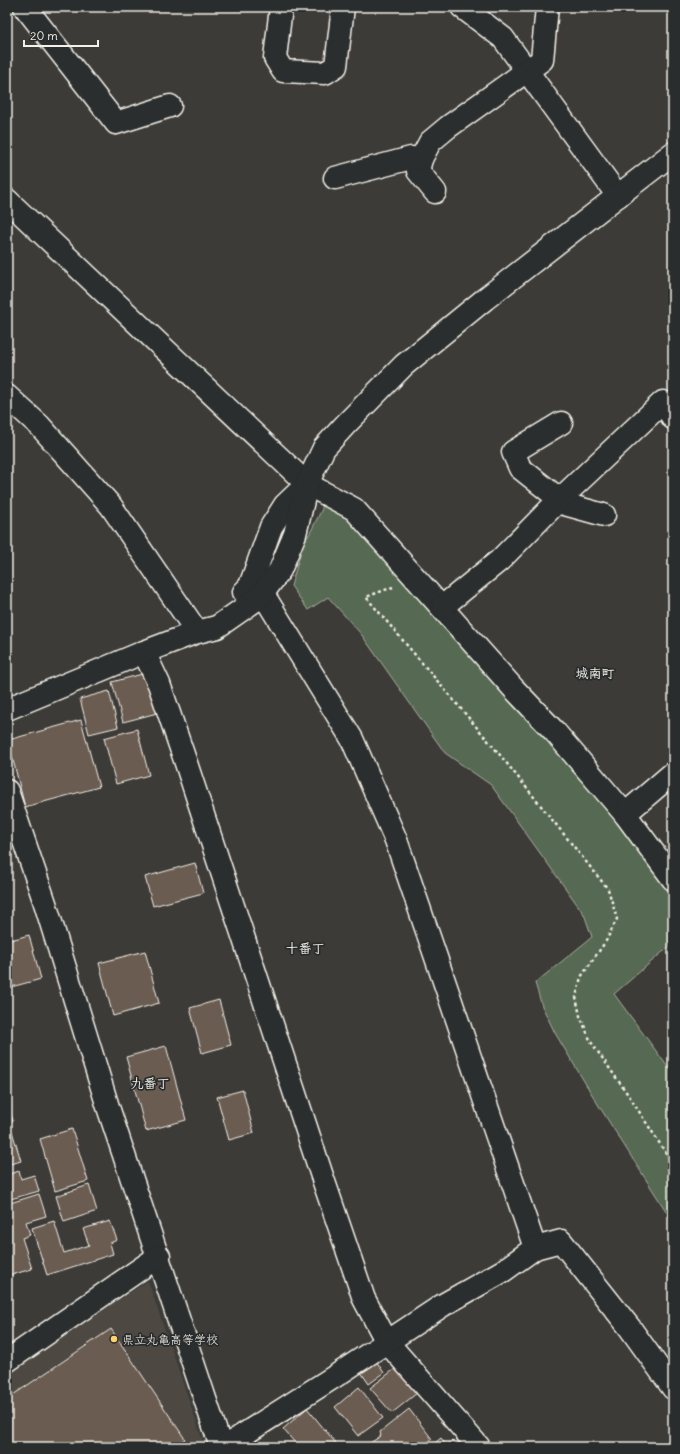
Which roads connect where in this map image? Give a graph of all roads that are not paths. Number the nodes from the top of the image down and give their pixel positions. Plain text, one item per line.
1 (25, 7) edge
2 (281, 7) edge
3 (343, 7) edge
4 (462, 7) edge
5 (547, 7) edge
6 (527, 71) junction
7 (170, 106) dead end
8 (673, 153) edge
9 (421, 159) junction
10 (335, 178) dead end
11 (435, 192) dead end
12 (618, 196) junction
13 (7, 200) edge
14 (7, 396) edge
15 (673, 418) edge
16 (561, 424) dead end
17 (307, 484) junction
18 (557, 502) junction
19 (604, 515) dead end
20 (257, 587) junction
21 (442, 607) junction
22 (197, 632) junction
23 (144, 652) junction
24 (7, 709) edge
25 (673, 773) edge
26 (7, 791) edge
27 (625, 814) junction
28 (673, 879) edge
29 (535, 1248) junction
30 (158, 1256) junction
31 (387, 1342) junction
32 (7, 1361) edge
33 (673, 1388) edge
34 (239, 1443) edge
35 (221, 1447) edge
36 (479, 1447) edge

1 - 7 street
2 - 3 street
4 - 6 street
5 - 6 street
6 - 9 street
6 - 12 street
8 - 12 street
9 - 10 street
9 - 11 street
12 - 17 street
13 - 17 street
14 - 22 street
15 - 18 street
16 - 18 street
17 - 20 street
17 - 21 street
18 - 19 street
18 - 21 street
20 - 22 street
20 - 29 street
21 - 27 street
22 - 23 street
23 - 24 street
23 - 31 street
25 - 27 street
26 - 30 street
27 - 28 street
29 - 31 street
29 - 33 street
30 - 32 street
30 - 35 street
31 - 34 street
31 - 36 street

